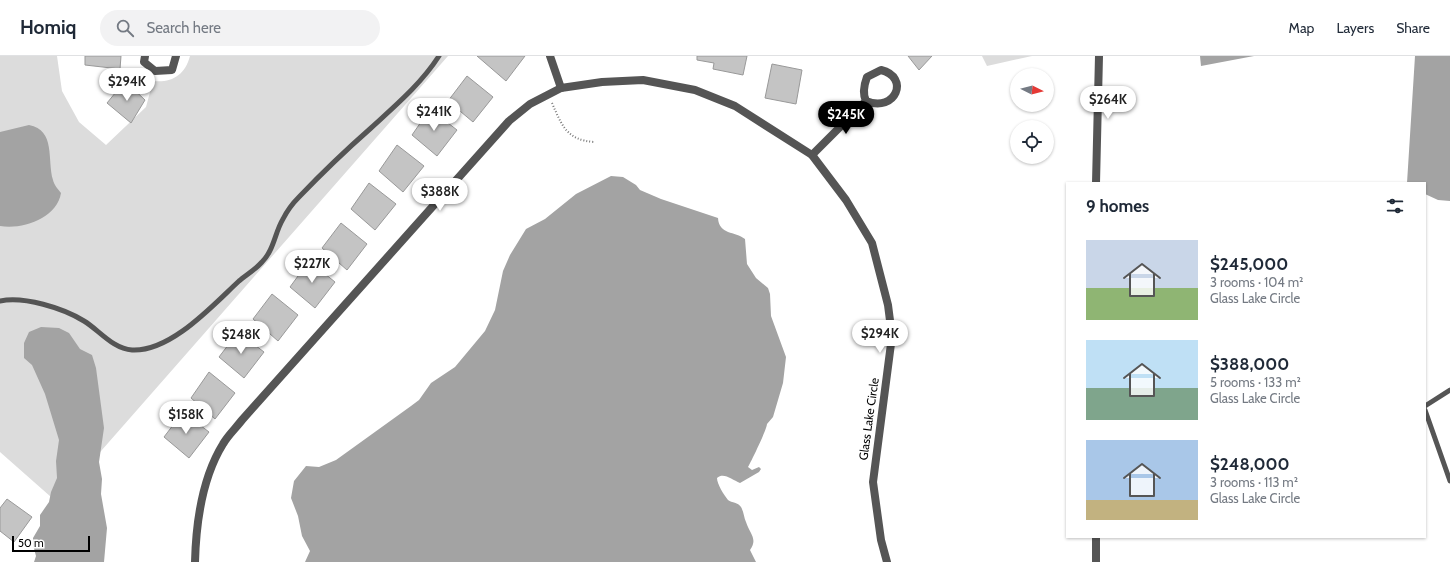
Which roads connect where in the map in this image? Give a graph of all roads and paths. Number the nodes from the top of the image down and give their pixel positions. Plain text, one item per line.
1 (145, 56) edge
2 (176, 56) edge
3 (439, 56) edge
4 (550, 56) edge
5 (1099, 56) edge
6 (561, 88) junction
7 (548, 95) junction
8 (866, 101) junction
9 (594, 142) dead end
10 (812, 156) junction
11 (1096, 182) edge
12 (0, 301) edge
13 (1450, 390) edge
14 (1426, 405) edge
15 (1426, 413) edge
16 (1450, 481) edge
17 (1096, 538) edge
18 (195, 562) edge
19 (887, 562) edge
20 (1096, 562) edge

1 - 2 street
3 - 12 lane
4 - 6 street
5 - 11 street
6 - 7 street, Glass Lake Circle
6 - 10 street, Glass Lake Circle
7 - 9 path
7 - 18 street, Glass Lake Circle
8 - 8 street
8 - 10 street
10 - 19 street, Glass Lake Circle
13 - 14 lane
15 - 16 lane
17 - 20 street

